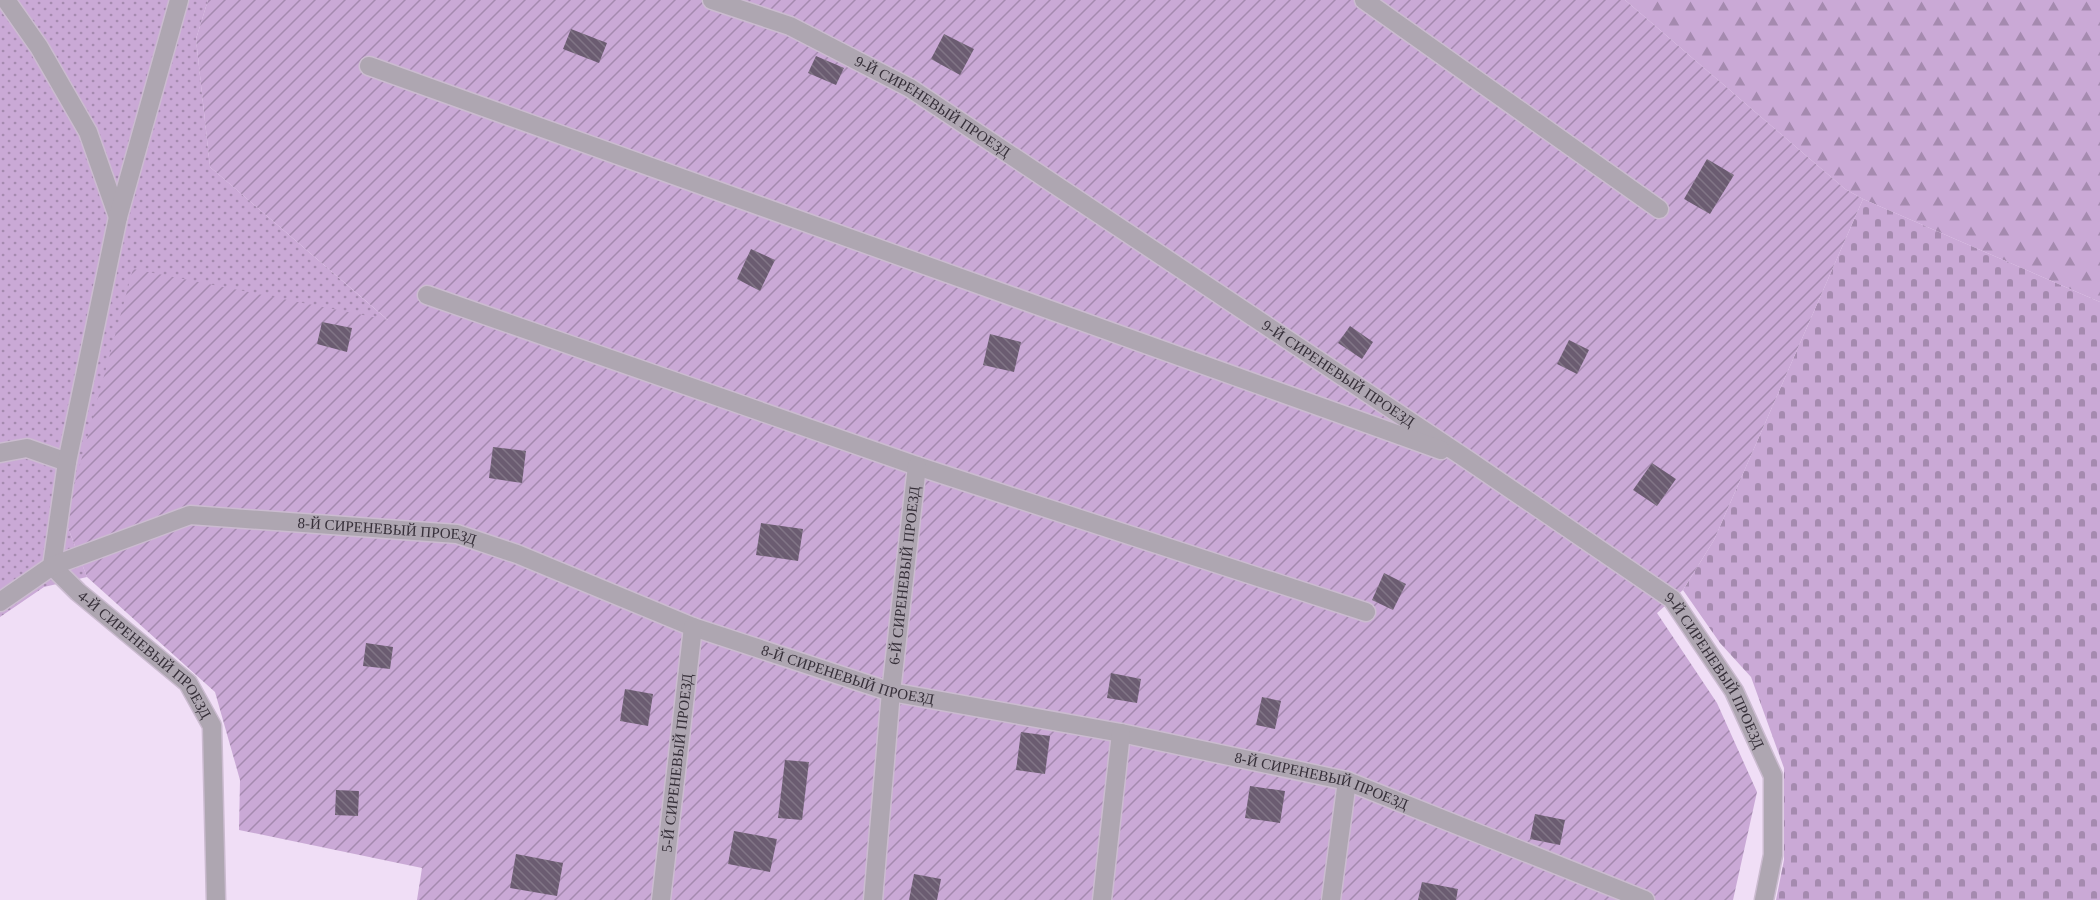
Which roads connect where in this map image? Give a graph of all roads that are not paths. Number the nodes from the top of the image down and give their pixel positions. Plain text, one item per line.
1 (6, 0) edge
2 (179, 0) edge
3 (712, 0) edge
4 (1364, 0) edge
5 (369, 66) dead end
6 (1659, 209) dead end
7 (118, 216) junction
8 (427, 295) dead end
9 (0, 453) edge
10 (1468, 460) junction
11 (67, 462) junction
12 (917, 466) junction
13 (52, 566) junction
14 (0, 602) edge
15 (1366, 612) dead end
16 (693, 627) junction
17 (891, 692) junction
18 (1121, 733) junction
19 (1347, 780) junction
20 (216, 900) edge
21 (661, 900) edge
22 (873, 900) edge
23 (1102, 900) edge
24 (1331, 900) edge
25 (1645, 900) edge
26 (1764, 900) edge

1 - 7 street
2 - 7 street
3 - 10 street, 9-Й СИРЕНЕВЫЙ ПРОЕЗД
4 - 6 street
5 - 10 street
7 - 11 street
8 - 12 street
9 - 11 street
10 - 26 street, 9-Й СИРЕНЕВЫЙ ПРОЕЗД
11 - 13 street
12 - 15 street
12 - 17 street, 6-Й СИРЕНЕВЫЙ ПРОЕЗД
13 - 14 street, 8-Й СИРЕНЕВЫЙ ПРОЕЗД
13 - 16 street, 8-Й СИРЕНЕВЫЙ ПРОЕЗД
13 - 20 street, 4-Й СИРЕНЕВЫЙ ПРОЕЗД
16 - 17 street, 8-Й СИРЕНЕВЫЙ ПРОЕЗД
16 - 21 street, 5-Й СИРЕНЕВЫЙ ПРОЕЗД
17 - 18 street, 8-Й СИРЕНЕВЫЙ ПРОЕЗД
17 - 22 street, 6-Й СИРЕНЕВЫЙ ПРОЕЗД
18 - 19 street, 8-Й СИРЕНЕВЫЙ ПРОЕЗД
18 - 23 street
19 - 24 street
19 - 25 street, 8-Й СИРЕНЕВЫЙ ПРОЕЗД

